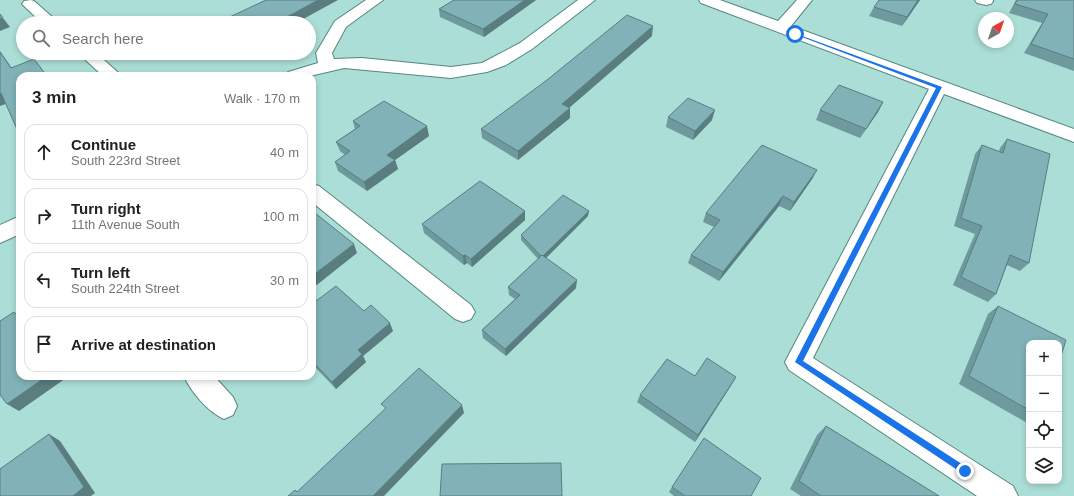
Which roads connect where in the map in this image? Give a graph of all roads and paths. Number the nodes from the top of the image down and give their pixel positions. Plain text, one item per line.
1 (376, 0) edge
2 (588, 0) edge
3 (706, 0) edge
4 (805, 0) edge
5 (29, 4) dead end
6 (43, 16) edge
7 (781, 28) junction
8 (94, 60) edge
9 (328, 65) junction
10 (108, 72) edge
11 (306, 72) edge
12 (939, 87) junction
13 (1074, 136) edge
14 (316, 194) edge
15 (16, 226) edge
16 (0, 235) edge
17 (463, 312) dead end
18 (201, 380) edge
19 (224, 406) dead end
20 (1003, 496) edge

1 - 9 street
2 - 9 street
3 - 7 street
4 - 7 street
5 - 6 street
7 - 12 street
8 - 10 street
9 - 11 street
12 - 13 street
12 - 20 street
14 - 17 street
15 - 16 street
18 - 19 street

